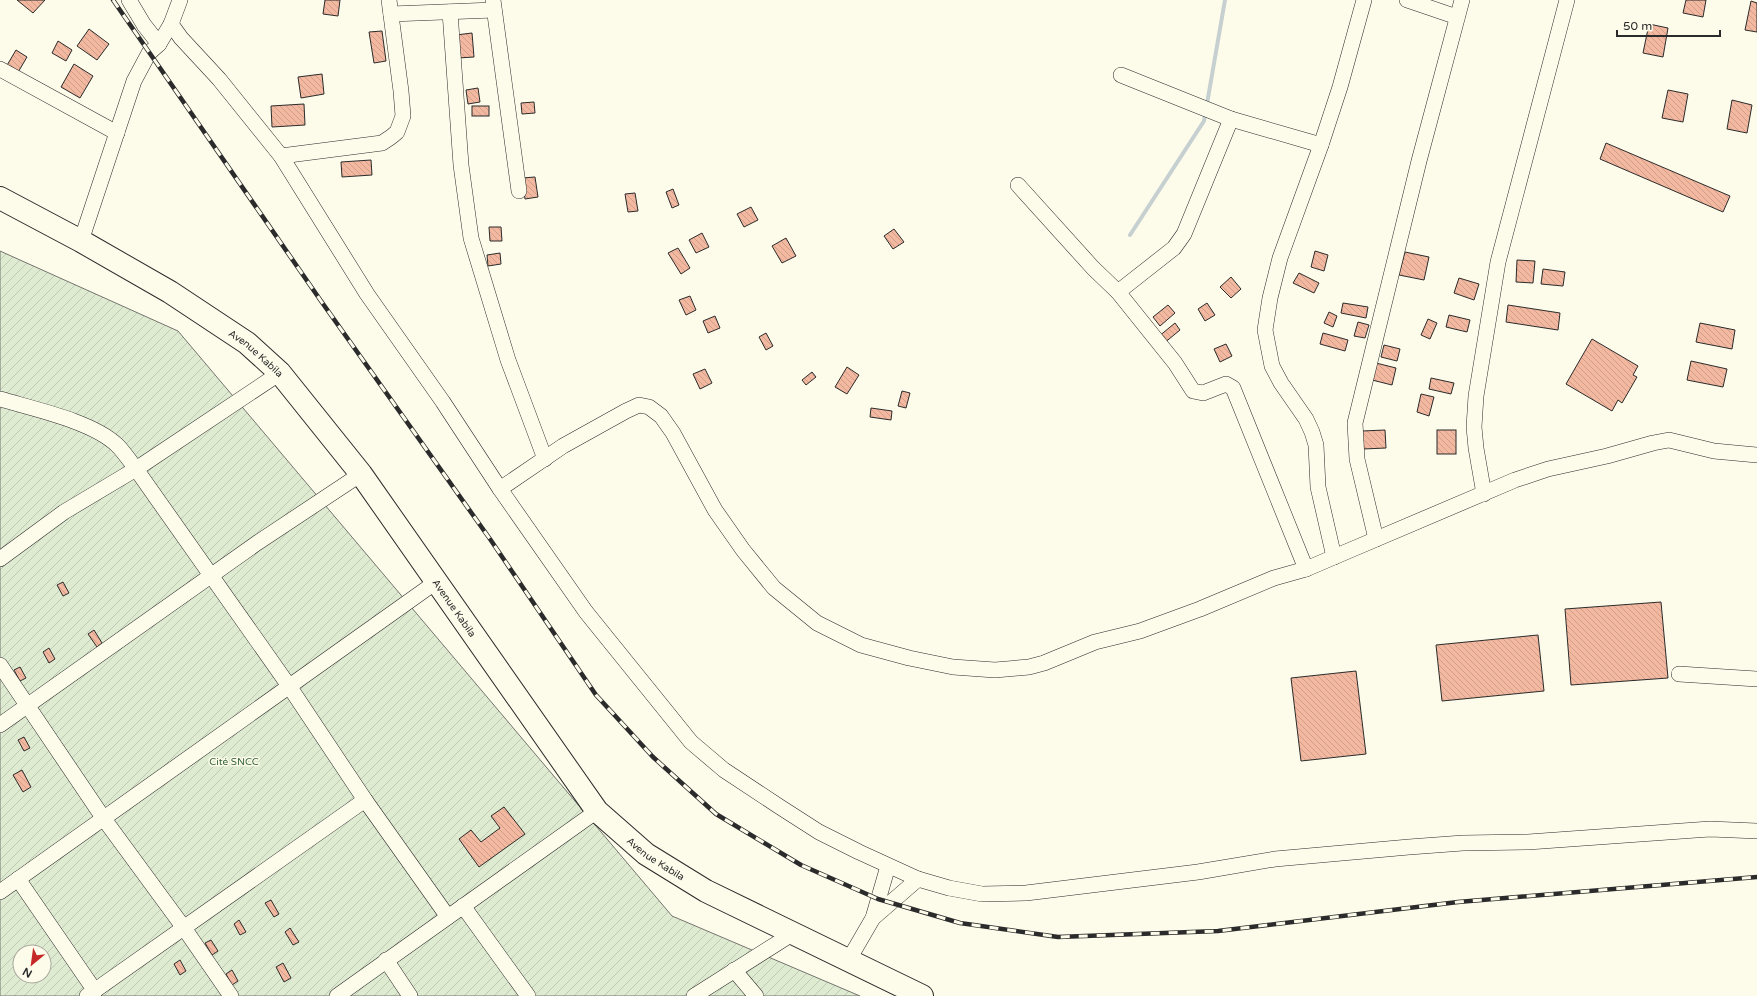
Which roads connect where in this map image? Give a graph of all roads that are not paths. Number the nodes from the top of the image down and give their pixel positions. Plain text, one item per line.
1 (129, 0) edge
2 (180, 0) edge
3 (1364, 0) edge
4 (1407, 0) edge
5 (1462, 0) edge
6 (1567, 0) edge
7 (494, 5) edge
8 (390, 7) edge
9 (450, 12) junction
10 (1457, 17) junction
11 (171, 24) junction
12 (159, 44) junction
13 (0, 69) edge
14 (1121, 75) dead end
15 (1231, 119) junction
16 (117, 134) junction
17 (1321, 145) junction
18 (281, 156) junction
19 (1018, 185) dead end
20 (519, 191) dead end
21 (0, 198) edge
22 (80, 241) junction
23 (1118, 292) junction
24 (280, 373) junction
25 (0, 399) edge
26 (1757, 455) edge
27 (545, 459) junction
28 (136, 469) junction
29 (361, 474) junction
30 (500, 489) junction
31 (1484, 494) junction
32 (1376, 539) junction
33 (1334, 557) junction
34 (0, 559) edge
35 (1306, 568) junction
36 (211, 577) junction
37 (436, 582) junction
38 (0, 665) edge
39 (1680, 674) dead end
40 (1757, 678) edge
41 (289, 686) junction
42 (27, 707) junction
43 (0, 725) edge
44 (366, 800) junction
45 (597, 811) junction
46 (104, 819) junction
47 (1757, 830) edge
48 (888, 866) junction
49 (918, 878) junction
50 (18, 879) junction
51 (0, 892) edge
52 (463, 906) junction
53 (448, 917) junction
54 (872, 918) junction
55 (184, 928) junction
56 (792, 934) junction
57 (386, 960) junction
58 (848, 961) junction
59 (734, 970) junction
60 (91, 993) edge
61 (231, 996) edge
62 (337, 996) edge
63 (410, 996) edge
64 (528, 996) edge
65 (694, 996) edge
66 (756, 996) edge
67 (922, 996) edge

1 - 12 street
2 - 11 street
3 - 17 street
4 - 10 street
5 - 10 street
6 - 31 street
7 - 9 street
7 - 20 street
8 - 9 street
8 - 18 street
9 - 27 street
10 - 32 street
11 - 12 street
11 - 18 street
12 - 16 street
13 - 16 street
14 - 15 street
15 - 17 street
15 - 23 street
16 - 22 street
17 - 33 street
18 - 30 street
19 - 23 street
21 - 22 highway, Avenue Kabila
22 - 24 highway, Avenue Kabila
23 - 35 street
24 - 28 street
24 - 29 highway, Avenue Kabila
25 - 28 street
26 - 31 street
27 - 30 street
27 - 35 street
28 - 34 street
28 - 36 street
29 - 36 street
29 - 37 highway, Avenue Kabila
30 - 48 street
31 - 32 street
32 - 33 street
33 - 35 street
36 - 41 street
36 - 42 street
37 - 41 street
37 - 45 highway, Avenue Kabila
38 - 42 street
39 - 40 street
41 - 44 street
41 - 46 street
42 - 43 street
42 - 46 street
44 - 53 street
44 - 55 street
45 - 52 street
45 - 56 highway, Avenue Kabila
46 - 50 street
46 - 55 street
47 - 49 street
48 - 49 street
48 - 54 street
49 - 54 street
50 - 51 street
50 - 60 street
52 - 53 street
52 - 64 street
53 - 57 street
54 - 58 street
55 - 60 street
55 - 61 street
56 - 58 highway, Avenue Kabila
56 - 59 street
57 - 62 street
57 - 63 street
58 - 67 highway, Avenue Kabila
59 - 65 street
59 - 66 street

